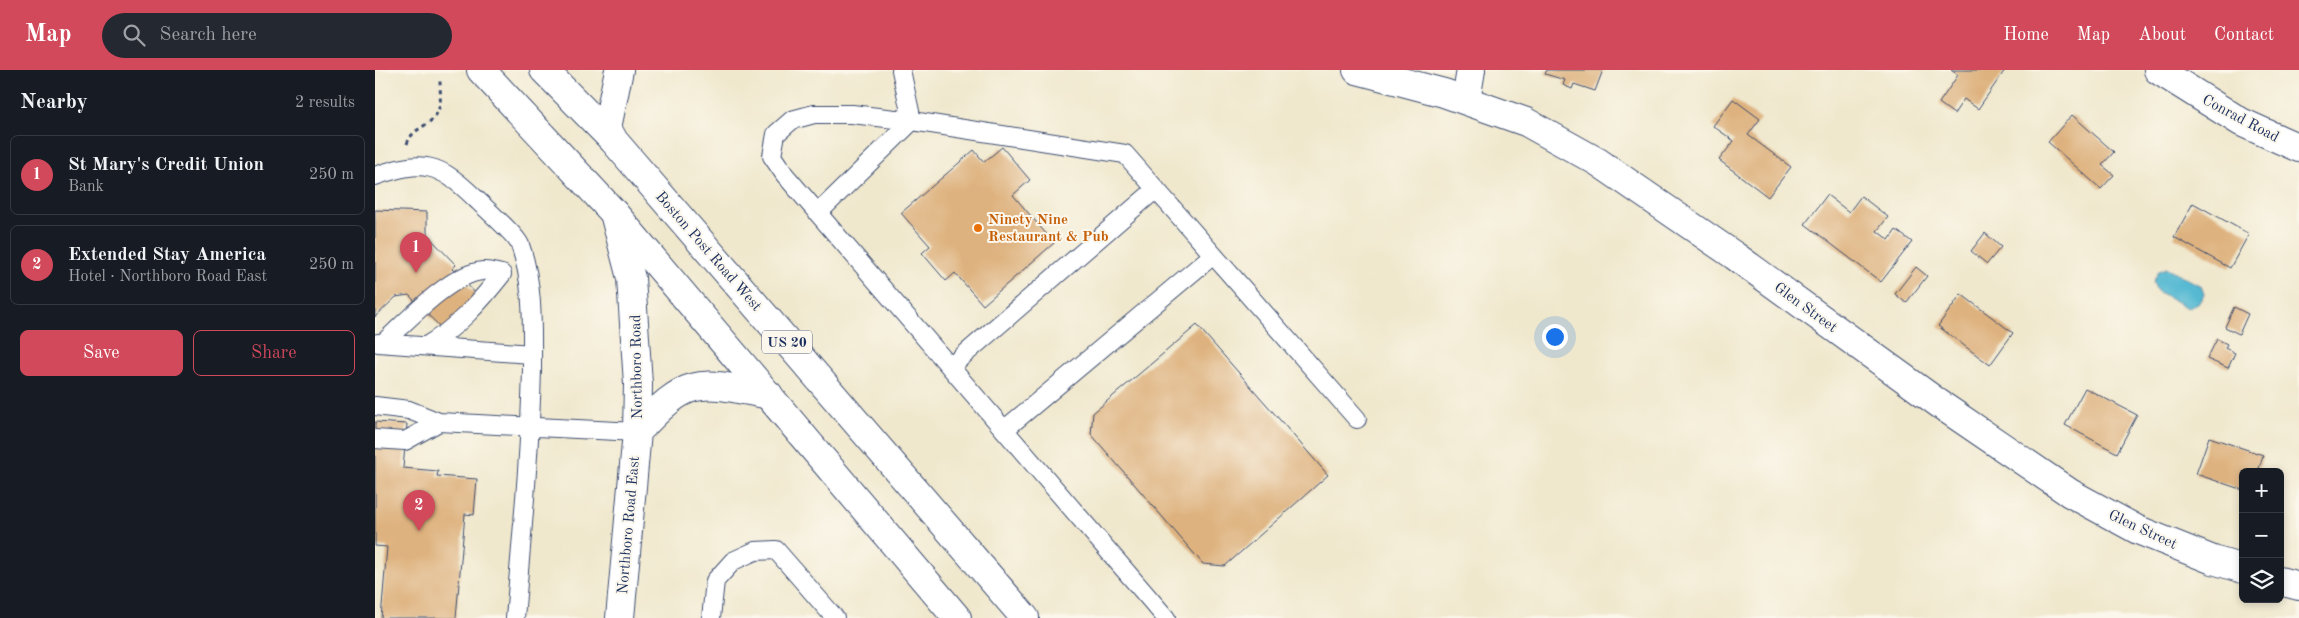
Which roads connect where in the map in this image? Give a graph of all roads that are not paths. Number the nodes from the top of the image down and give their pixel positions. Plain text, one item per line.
1 (481, 70) edge
2 (544, 70) edge
3 (619, 70) edge
4 (901, 70) edge
5 (1357, 70) edge
6 (1471, 70) edge
7 (2158, 70) edge
8 (1467, 100) junction
9 (912, 121) junction
10 (615, 141) junction
11 (2299, 148) edge
12 (375, 176) edge
13 (1156, 189) junction
14 (614, 213) junction
15 (819, 213) junction
16 (1213, 255) junction
17 (379, 343) edge
18 (426, 346) junction
19 (532, 354) junction
20 (950, 367) junction
21 (769, 395) junction
22 (375, 406) edge
23 (1357, 419) dead end
24 (439, 422) junction
25 (531, 426) junction
26 (1004, 430) junction
27 (637, 432) junction
28 (375, 439) edge
29 (2239, 568) edge
30 (2284, 582) edge
31 (2299, 586) edge
32 (515, 618) edge
33 (620, 618) edge
34 (711, 618) edge
35 (835, 618) edge
36 (957, 618) edge
37 (1025, 618) edge
38 (1166, 618) edge

1 - 14 street, US 20
2 - 10 street, Boston Post Road West / US 20
3 - 10 street
4 - 9 lane
5 - 8 street, Glen Street
6 - 8 street
7 - 11 street, Conrad Road
8 - 29 street, Glen Street
9 - 13 lane
9 - 15 lane
9 - 15 lane
10 - 37 street, Boston Post Road West / US 20
12 - 19 lane
13 - 16 lane
13 - 20 lane
14 - 21 street, US 20
14 - 27 street, Northboro Road
15 - 20 lane
16 - 23 lane
16 - 26 lane
17 - 18 lane
17 - 18 lane
18 - 19 lane
19 - 25 lane
20 - 26 lane
21 - 27 street, Northboro Road
21 - 36 street, US 20
22 - 24 lane
24 - 25 lane
24 - 28 lane
25 - 27 lane
25 - 32 lane
26 - 38 lane
27 - 33 street, Northboro Road East
30 - 31 street
34 - 35 lane

